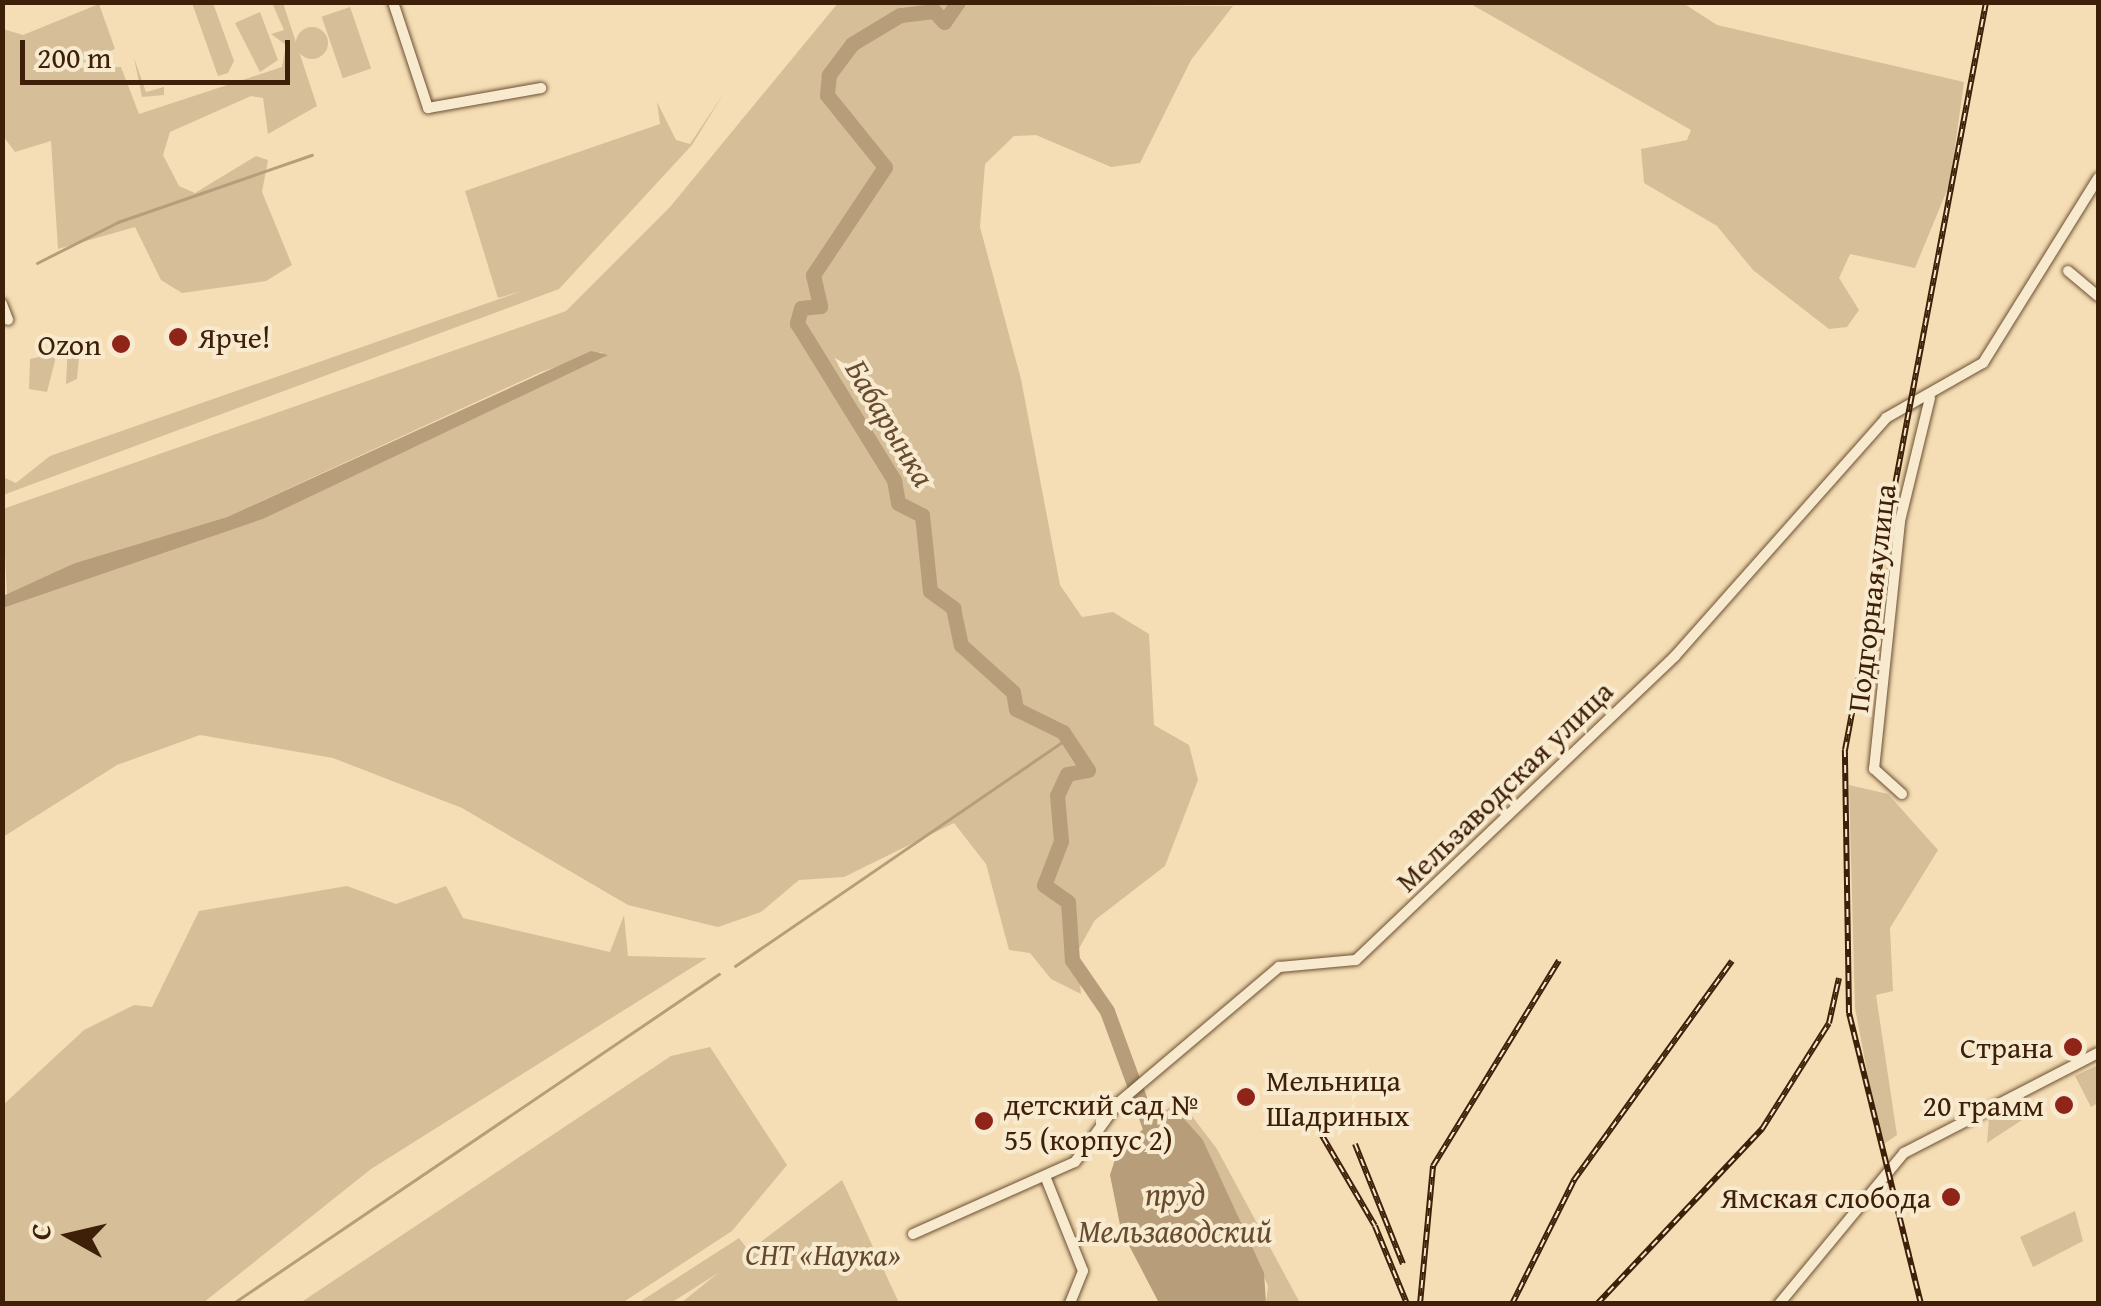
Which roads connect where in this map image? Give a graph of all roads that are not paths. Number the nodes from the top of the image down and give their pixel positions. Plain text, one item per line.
1 (393, 2) edge
2 (541, 88) dead end
3 (2098, 178) edge
4 (2068, 271) dead end
5 (2098, 296) edge
6 (2, 304) edge
7 (8, 320) dead end
8 (1930, 398) junction
9 (1902, 794) dead end
10 (2098, 1053) edge
11 (1045, 1176) junction
12 (913, 1234) dead end
13 (1070, 1304) edge
14 (1779, 1304) edge

1 - 2 street
3 - 8 street, Мельзаводская улица
4 - 5 street
6 - 7 street
8 - 9 street, Подгорная улица
8 - 11 street, Мельзаводская улица
10 - 14 street
11 - 12 street, Мельзаводская улица
11 - 13 street

